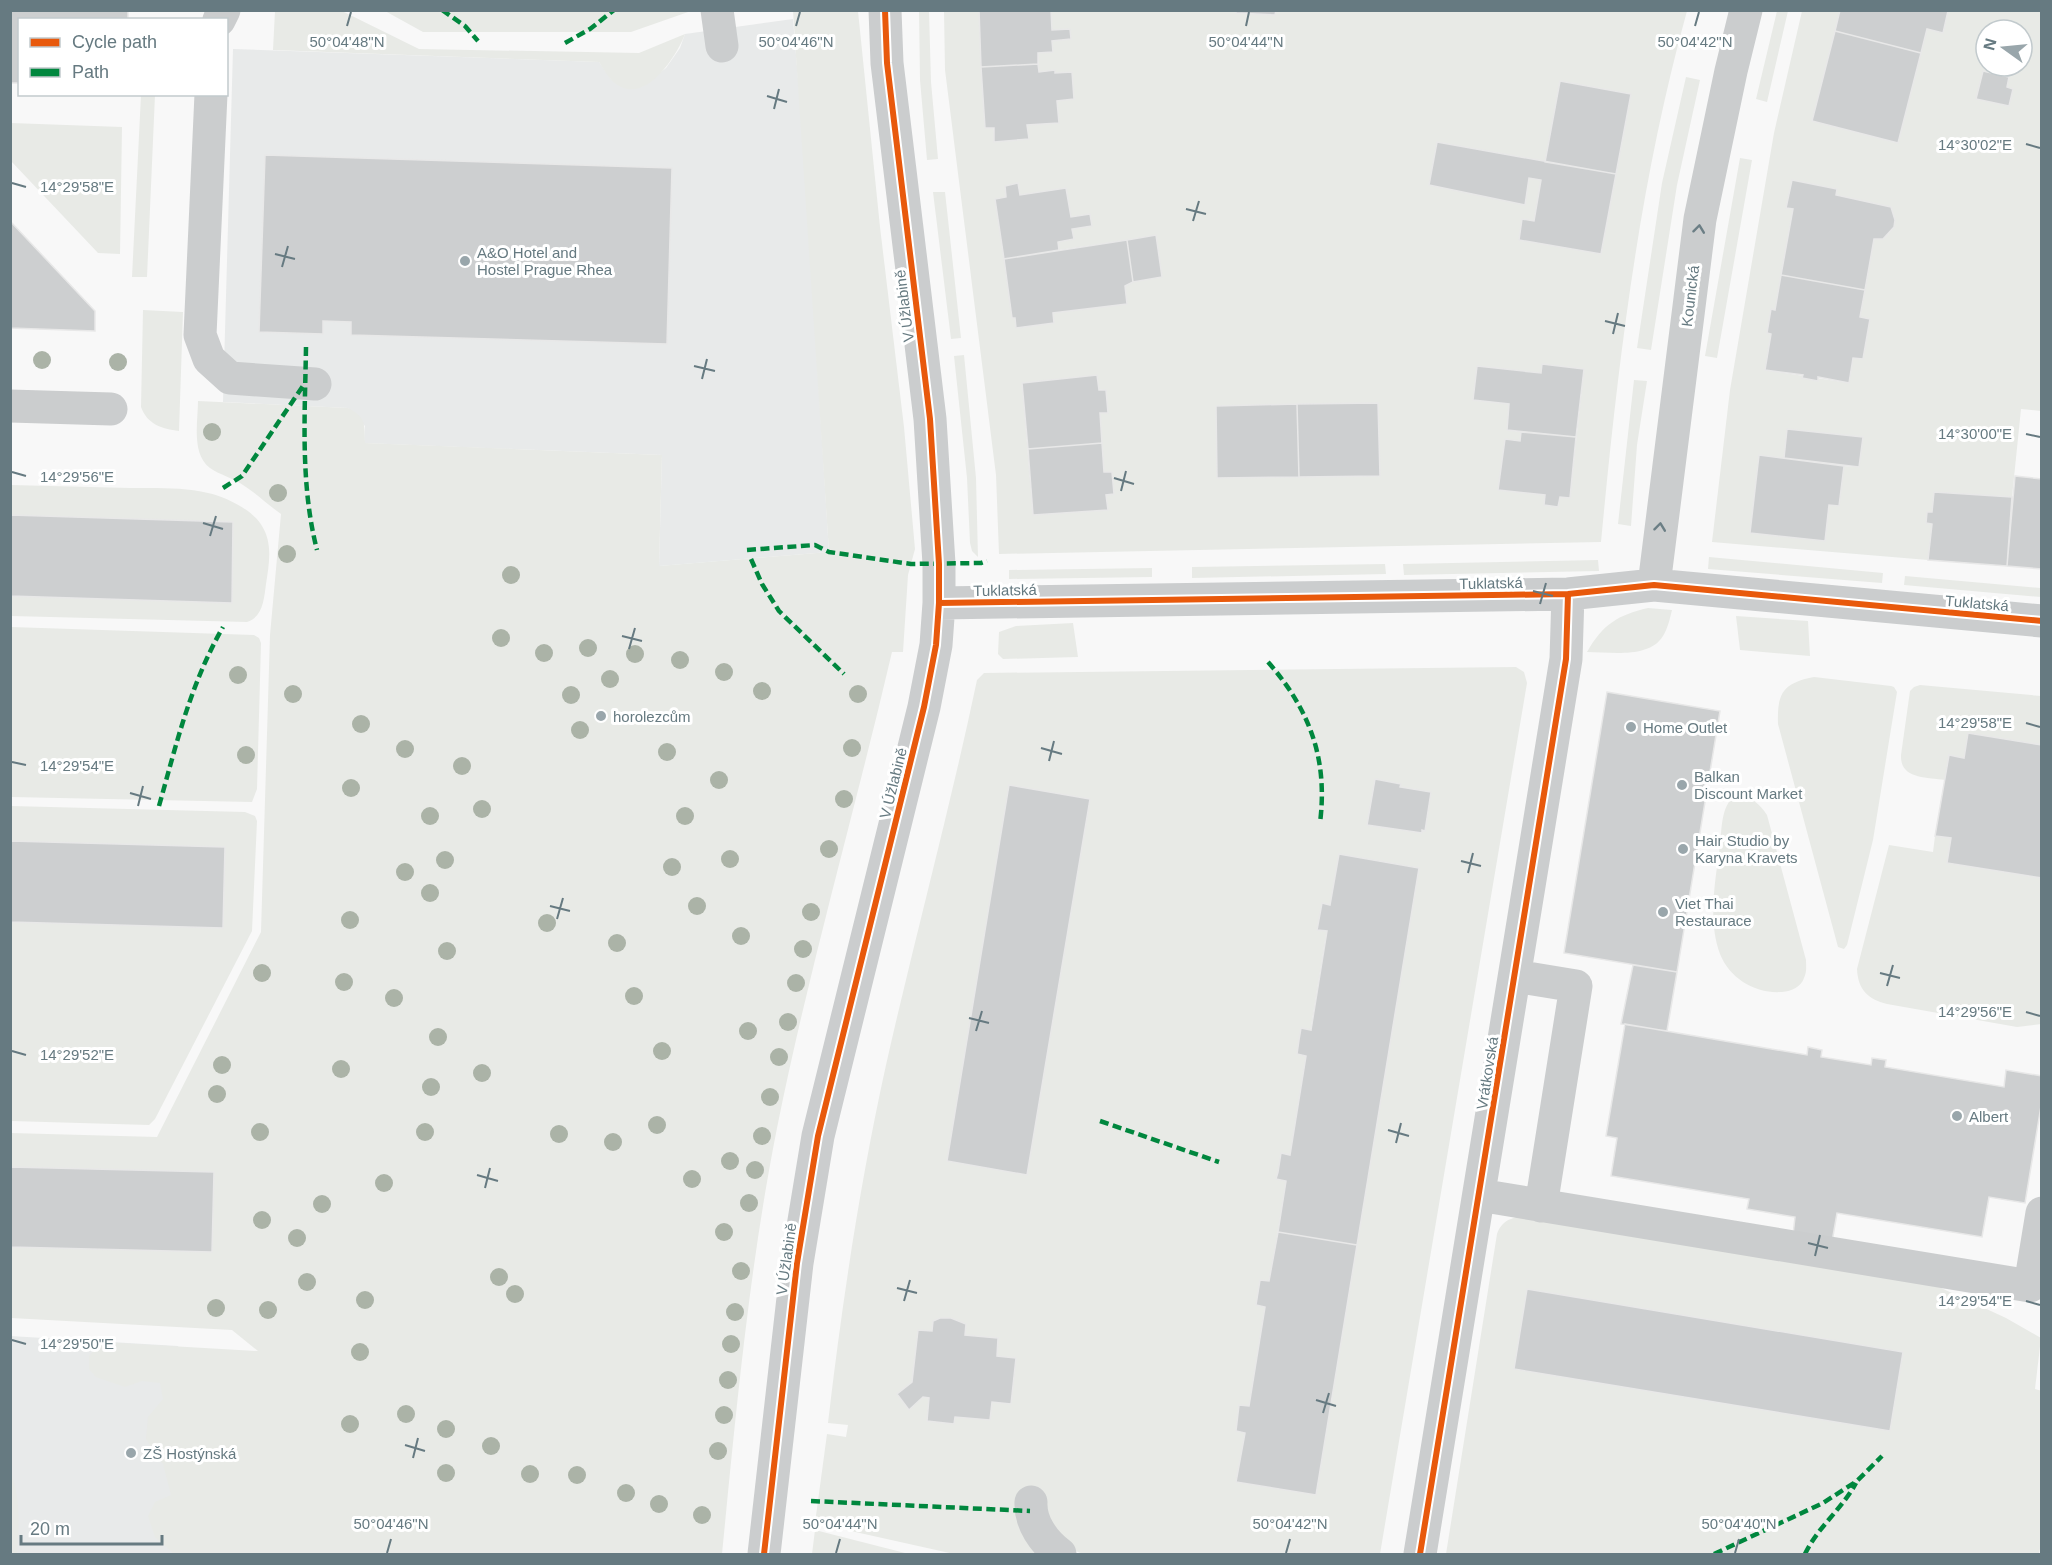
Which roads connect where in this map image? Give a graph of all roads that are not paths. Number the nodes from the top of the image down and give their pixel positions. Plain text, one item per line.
1 (717, 10) edge
2 (885, 10) edge
3 (1746, 10) edge
4 (722, 46) dead end
5 (211, 96) edge
6 (315, 384) dead end
7 (10, 406) edge
8 (111, 410) dead end
9 (1654, 585) junction
10 (1568, 594) junction
11 (939, 603) junction
12 (2042, 621) edge
13 (1515, 976) junction
14 (1479, 1196) junction
15 (1541, 1206) junction
16 (2042, 1213) edge
17 (1030, 1502) dead end
18 (764, 1554) edge
19 (1060, 1554) edge
20 (1420, 1554) edge

1 - 4 street
2 - 11 street, V Úžlabině
9 -> 3 street, Kounická
5 - 6 street
7 - 8 street
9 - 10 street, Tuklatská
9 - 12 street, Tuklatská
10 - 11 street, Tuklatská
10 - 13 street, Vrátkovská
11 - 18 street, V Úžlabině
13 - 14 street, Vrátkovská
13 - 15 street
14 - 15 street
14 - 20 street, Vrátkovská
15 - 16 street
17 - 19 street

